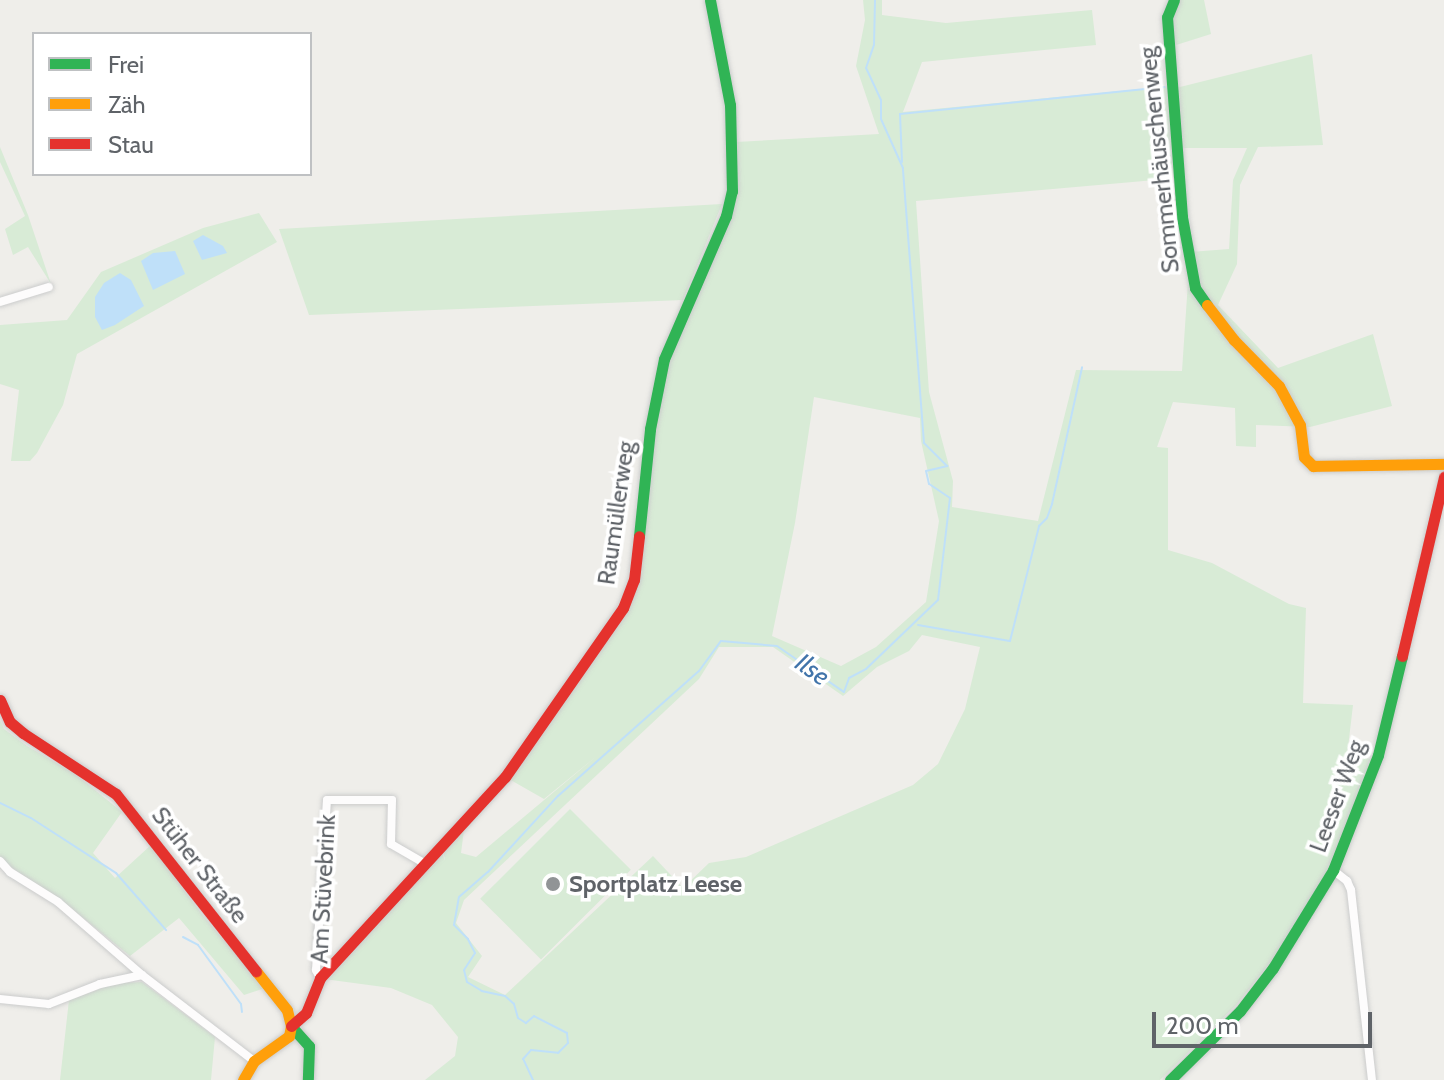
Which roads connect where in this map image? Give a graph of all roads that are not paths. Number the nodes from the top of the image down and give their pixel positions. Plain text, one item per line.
1 (710, 0) edge
2 (1174, 0) edge
3 (49, 287) dead end
4 (0, 302) edge
5 (1444, 464) edge
6 (1444, 477) edge
7 (0, 700) edge
8 (0, 861) edge
9 (424, 863) junction
10 (1333, 870) junction
11 (142, 975) junction
12 (320, 978) junction
13 (0, 999) edge
14 (291, 1026) junction
15 (254, 1061) junction
16 (243, 1080) edge
17 (308, 1080) edge
18 (1170, 1080) edge
19 (1372, 1080) edge

1 - 9 street, Raumüllerweg
2 - 5 street, Sommerhäuschenweg
3 - 4 street
6 - 10 street, Leeser Weg
7 - 14 street, Stüher Straße
8 - 11 street
9 - 12 street, Raumüllerweg
9 - 12 street, Am Stüvebrink
10 - 18 street, Leeser Weg
10 - 19 street
11 - 13 street
11 - 15 street
12 - 14 street, Raumüllerweg
14 - 15 street
14 - 17 street, Stüher Straße
15 - 16 street

